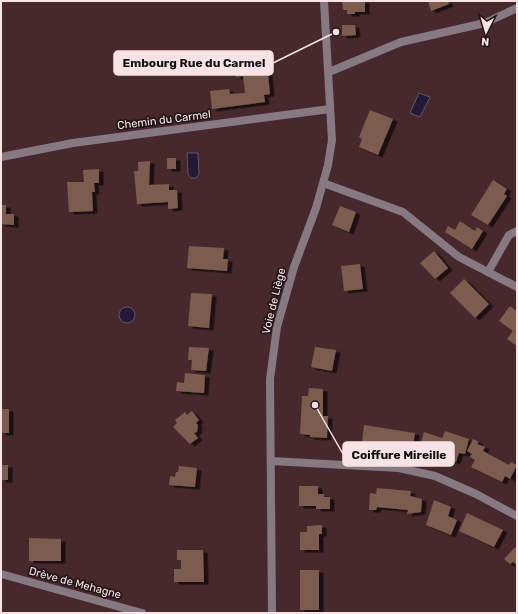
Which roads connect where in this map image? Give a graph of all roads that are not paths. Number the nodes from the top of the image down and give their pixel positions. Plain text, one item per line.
1 (324, 1) edge
2 (517, 8) edge
3 (329, 72) junction
4 (330, 109) junction
5 (1, 157) edge
6 (323, 183) junction
7 (517, 231) edge
8 (488, 272) junction
9 (517, 287) edge
10 (271, 461) junction
11 (517, 516) edge
12 (1, 574) edge
13 (142, 613) edge
14 (272, 613) edge

1 - 3 street, Voie de Liège
2 - 3 street
3 - 4 street, Voie de Liège
4 - 5 street, Chemin du Carmel
4 - 6 street, Voie de Liège
6 - 8 street
6 - 10 street, Voie de Liège
7 - 8 street
8 - 9 street
10 - 11 street
10 - 14 street, Voie de Liège
12 - 13 street, Drève de Mehagne

